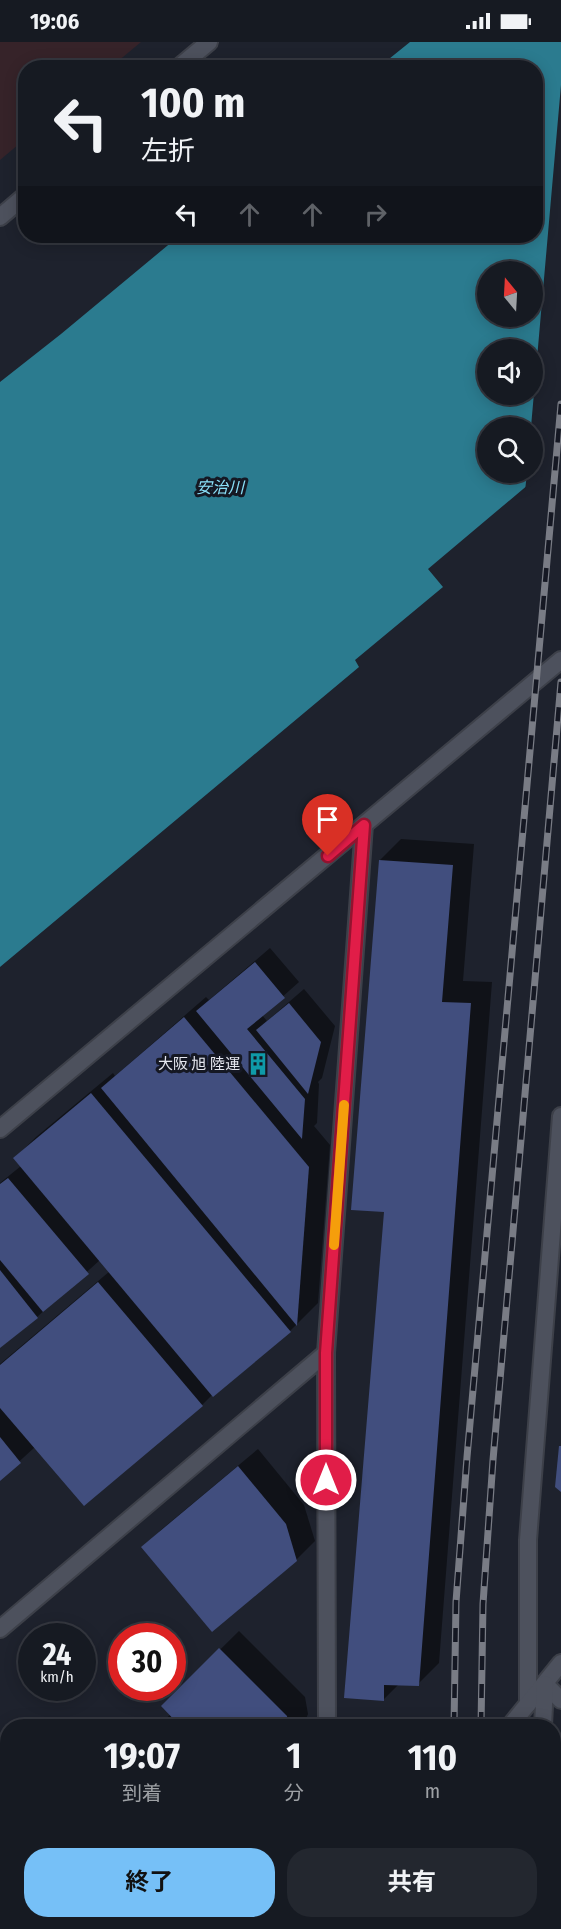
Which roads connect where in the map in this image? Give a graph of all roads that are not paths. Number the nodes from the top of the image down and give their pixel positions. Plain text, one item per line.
1 (209, 42) edge
2 (188, 60) edge
3 (18, 202) edge
4 (0, 217) edge
5 (561, 660) edge
6 (364, 825) junction
7 (561, 1116) edge
8 (0, 1130) edge
9 (326, 1353) junction
10 (0, 1629) edge
11 (561, 1663) edge
12 (545, 1684) junction
13 (561, 1700) edge
14 (528, 1704) junction
15 (327, 1719) edge
16 (516, 1719) edge
17 (543, 1719) edge

1 - 2 street
3 - 4 street
5 - 6 street
6 - 8 street
6 - 9 street
7 - 14 street
9 - 10 street
9 - 15 street
11 - 12 street
12 - 13 street
12 - 14 street
12 - 17 street
14 - 16 street

